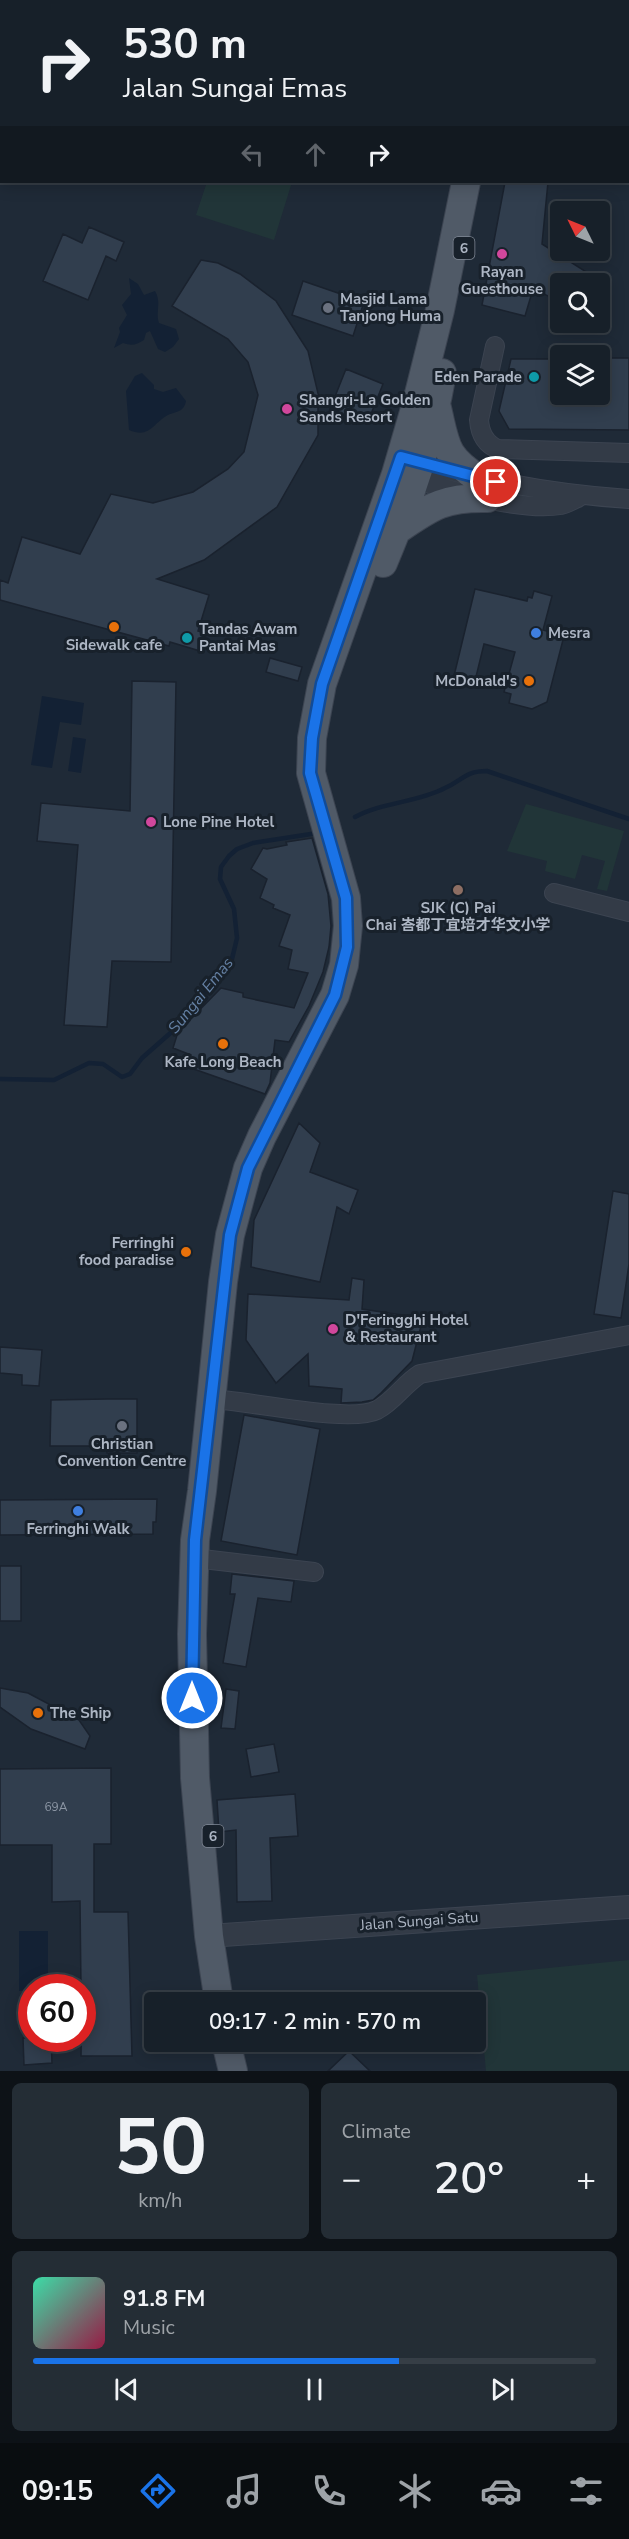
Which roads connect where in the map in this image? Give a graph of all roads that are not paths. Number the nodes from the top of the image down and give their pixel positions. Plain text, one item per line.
1 (465, 183) edge
2 (475, 183) edge
3 (495, 346) dead end
4 (437, 406) junction
5 (629, 453) edge
6 (409, 468) junction
7 (483, 488) junction
8 (629, 499) edge
9 (397, 530) junction
10 (554, 893) dead end
11 (629, 912) edge
12 (353, 925) junction
13 (629, 1335) edge
14 (216, 1399) junction
15 (199, 1559) junction
16 (314, 1572) dead end
17 (629, 1907) edge
18 (217, 1935) junction
19 (219, 1992) edge
20 (232, 1992) edge
21 (228, 2052) edge
22 (243, 2052) edge
23 (232, 2071) edge
24 (246, 2071) edge

1 - 6 main road, 6
2 - 4 main road, 6
3 - 5 street
4 - 6 main road, 6
4 - 7 main road
6 - 7 street
6 - 9 main road, 6
6 - 12 main road, 6
7 - 8 street
7 - 9 main road
9 - 12 main road, 6
10 - 11 street
12 - 14 main road, 6
13 - 14 street
14 - 15 main road, 6
15 - 16 street
15 - 18 main road, 6
17 - 18 street, Jalan Sungai Satu
18 - 19 main road, 6
18 - 20 main road, 6
21 - 23 main road
22 - 24 main road

